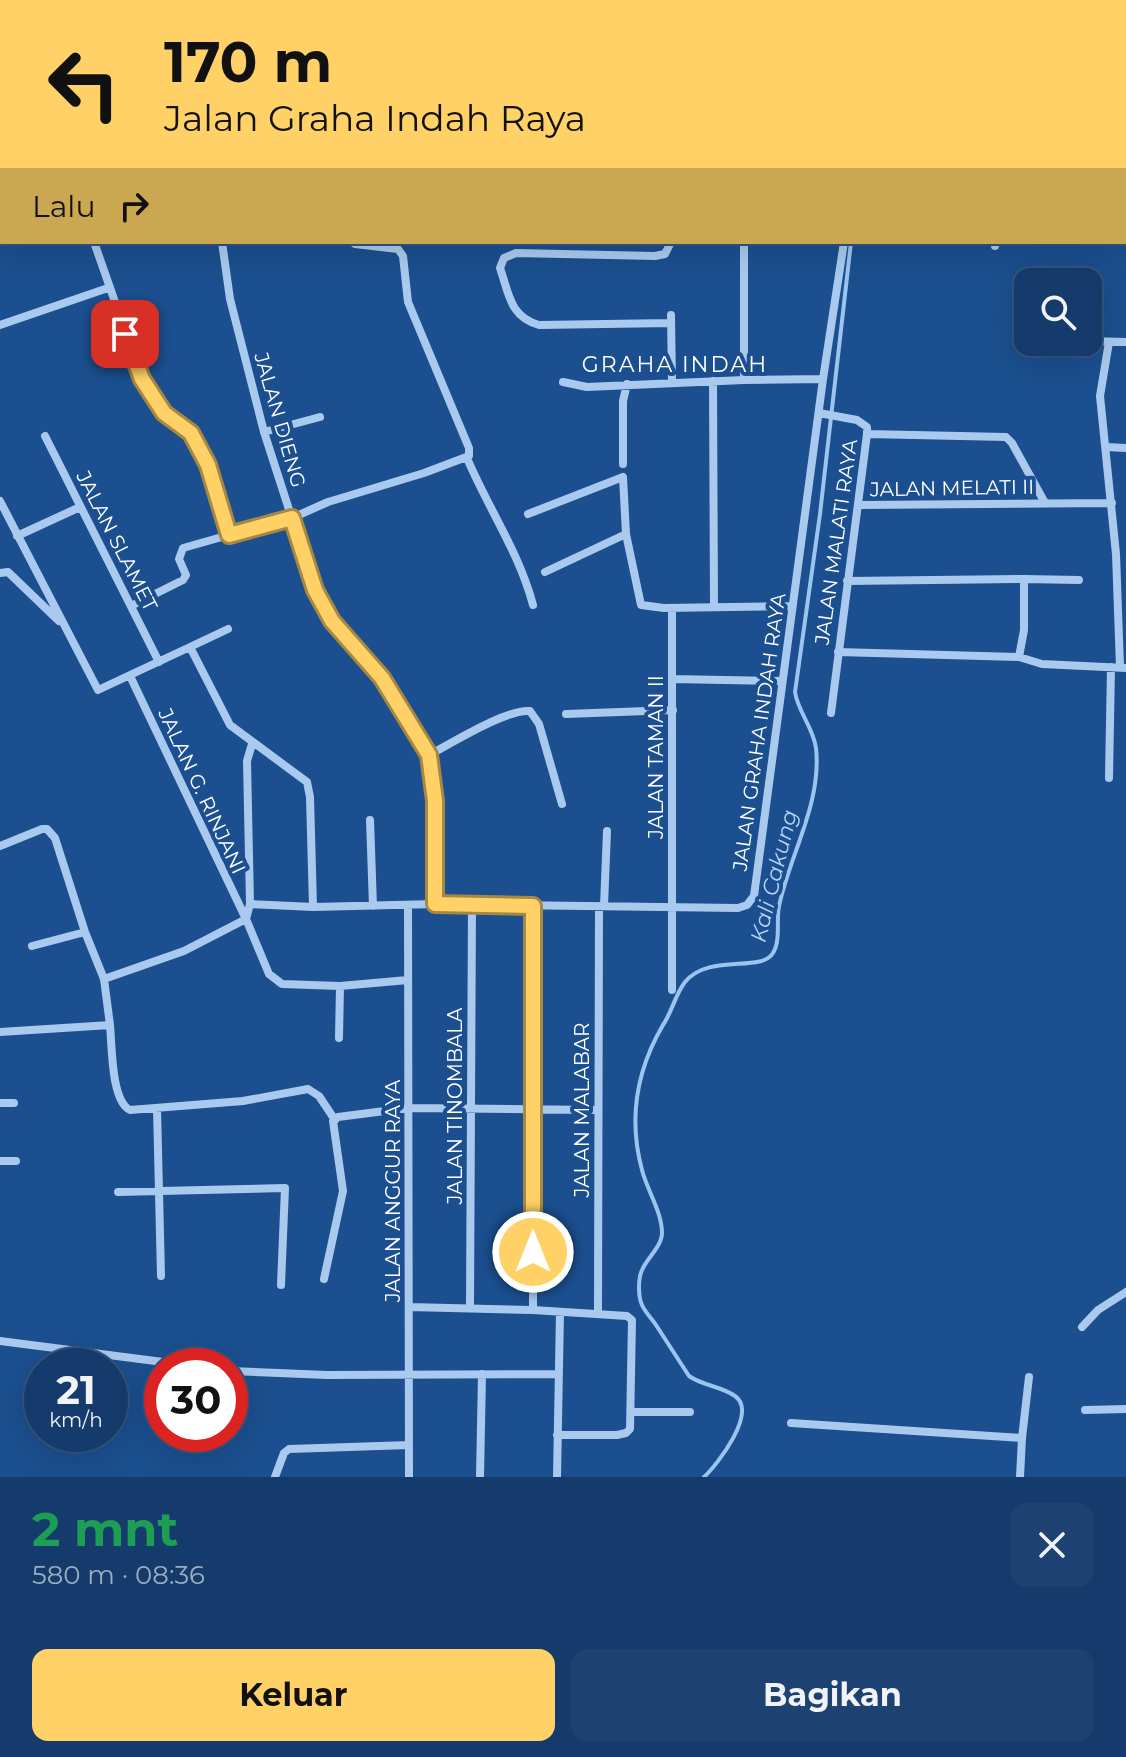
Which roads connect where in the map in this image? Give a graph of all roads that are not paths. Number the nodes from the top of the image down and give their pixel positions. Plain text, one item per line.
1 (95, 244) edge
2 (222, 244) edge
3 (355, 244) edge
4 (670, 244) edge
5 (744, 244) edge
6 (844, 244) edge
7 (108, 288) junction
8 (0, 325) edge
9 (1102, 342) edge
10 (1109, 342) junction
11 (1126, 342) edge
12 (823, 379) junction
13 (744, 380) junction
14 (713, 381) junction
15 (563, 382) dead end
16 (672, 383) junction
17 (627, 384) junction
18 (819, 413) junction
19 (320, 417) dead end
20 (264, 432) junction
21 (867, 434) junction
22 (45, 436) dead end
23 (1106, 447) junction
24 (1126, 448) edge
25 (467, 458) junction
26 (623, 464) dead end
27 (0, 501) edge
28 (1045, 503) junction
29 (1112, 503) junction
30 (860, 505) junction
31 (80, 507) junction
32 (528, 514) dead end
33 (292, 518) junction
34 (626, 534) junction
35 (229, 535) junction
36 (17, 536) junction
37 (545, 572) dead end
38 (0, 573) edge
39 (1024, 579) junction
40 (1079, 580) dead end
41 (847, 581) junction
42 (133, 605) junction
43 (533, 605) dead end
44 (714, 606) junction
45 (792, 606) junction
46 (672, 608) junction
47 (65, 627) junction
48 (228, 629) dead end
49 (190, 647) junction
50 (838, 652) junction
51 (1019, 657) junction
52 (159, 662) junction
53 (1119, 667) edge
54 (130, 676) junction
55 (672, 679) junction
56 (782, 681) junction
57 (673, 710) junction
58 (831, 713) dead end
59 (566, 714) dead end
60 (252, 744) junction
61 (429, 755) junction
62 (1109, 778) dead end
63 (562, 804) dead end
64 (370, 820) dead end
65 (607, 831) dead end
66 (0, 846) edge
67 (250, 904) junction
68 (435, 904) junction
69 (472, 904) junction
70 (408, 905) junction
71 (373, 906) junction
72 (533, 906) junction
73 (602, 906) junction
74 (673, 906) junction
75 (313, 907) junction
76 (246, 919) junction
77 (85, 932) junction
78 (32, 946) dead end
79 (104, 979) junction
80 (408, 980) junction
81 (340, 986) junction
82 (672, 990) dead end
83 (110, 1025) junction
84 (0, 1032) edge
85 (339, 1038) dead end
86 (0, 1103) edge
87 (14, 1103) dead end
88 (157, 1108) junction
89 (408, 1108) junction
90 (471, 1108) junction
91 (532, 1109) junction
92 (597, 1110) junction
93 (335, 1120) junction
94 (0, 1161) edge
95 (16, 1161) dead end
96 (118, 1192) dead end
97 (158, 1193) junction
98 (161, 1276) dead end
99 (324, 1279) dead end
100 (281, 1285) dead end
101 (1126, 1292) edge
102 (409, 1307) junction
103 (470, 1308) junction
104 (533, 1310) junction
105 (560, 1312) junction
106 (598, 1313) junction
107 (1082, 1327) dead end
108 (0, 1341) edge
109 (144, 1360) edge
110 (248, 1372) edge
111 (409, 1373) junction
112 (482, 1374) junction
113 (557, 1374) junction
114 (1029, 1377) dead end
115 (1126, 1409) edge
116 (1085, 1410) dead end
117 (632, 1412) junction
118 (690, 1412) dead end
119 (791, 1423) dead end
120 (557, 1435) junction
121 (1022, 1438) junction
122 (409, 1445) junction
123 (275, 1477) edge
124 (409, 1477) edge
125 (480, 1477) edge
126 (557, 1477) edge
127 (1020, 1477) edge

1 - 7 street
2 - 20 street, JALAN DIENG
3 - 25 street
4 - 16 street
5 - 13 street
6 - 12 street, JALAN GRAHA INDAH RAYA
7 - 8 street
7 - 35 street
9 - 10 street
10 - 11 street
10 - 23 street
12 - 13 street
12 - 18 street, JALAN GRAHA INDAH RAYA
13 - 14 street
14 - 16 street
14 - 44 street
15 - 17 street
16 - 17 street
17 - 26 street
18 - 21 street, JALAN MALATI RAYA
18 - 45 street, JALAN GRAHA INDAH RAYA
19 - 20 street
20 - 33 street, JALAN DIENG
21 - 28 street
21 - 30 street, JALAN MALATI RAYA
22 - 31 street, JALAN SLAMET
23 - 24 street
23 - 29 street
25 - 33 street
25 - 43 street
27 - 36 street
28 - 29 street, JALAN MELATI II
28 - 30 street, JALAN MELATI II
29 - 53 street
30 - 41 street, JALAN MALATI RAYA
31 - 36 street
31 - 42 street, JALAN SLAMET
32 - 34 street
33 - 35 street
33 - 61 street, JALAN DIENG
34 - 37 street
34 - 46 street
35 - 42 street
36 - 47 street
38 - 47 street
39 - 40 street
39 - 41 street
39 - 51 street
41 - 50 street, JALAN MALATI RAYA
42 - 52 street, JALAN SLAMET
44 - 45 street
44 - 46 street
45 - 56 street, JALAN GRAHA INDAH RAYA
46 - 55 street, JALAN TAMAN II
47 - 54 street
48 - 49 street
49 - 52 street
49 - 60 street
50 - 51 street
50 - 58 street, JALAN MALATI RAYA
51 - 53 street
52 - 54 street
53 - 62 street
54 - 76 street, JALAN G. RINJANI
55 - 56 street
55 - 57 street, JALAN TAMAN II
56 - 74 street, JALAN GRAHA INDAH RAYA
57 - 59 street
57 - 74 street, JALAN TAMAN II
60 - 67 street
60 - 75 street
61 - 63 street
61 - 68 street, JALAN DIENG
64 - 71 street
65 - 73 street, JALAN MALABAR
66 - 77 street
67 - 75 street, JALAN GRAHA INDAH RAYA
67 - 76 street
68 - 69 street, JALAN GRAHA INDAH RAYA
68 - 70 street, JALAN GRAHA INDAH RAYA
69 - 72 street, JALAN GRAHA INDAH RAYA
69 - 90 street, JALAN TINOMBALA
70 - 71 street, JALAN GRAHA INDAH RAYA
70 - 80 street, JALAN ANGGUR RAYA
71 - 75 street, JALAN GRAHA INDAH RAYA
72 - 73 street, JALAN GRAHA INDAH RAYA
72 - 91 street
73 - 74 street, JALAN GRAHA INDAH RAYA
73 - 92 street, JALAN MALABAR
74 - 82 street, JALAN TAMAN II
76 - 79 street
76 - 81 street, JALAN G. RINJANI
77 - 78 street
77 - 79 street
79 - 83 street
80 - 81 street, JALAN G. RINJANI
80 - 89 street, JALAN ANGGUR RAYA
81 - 85 street
83 - 84 street
83 - 88 street
86 - 87 street
88 - 93 street
88 - 97 street
89 - 90 street
89 - 93 street
89 - 102 street, JALAN ANGGUR RAYA
90 - 91 street
90 - 103 street, JALAN TINOMBALA
91 - 92 street
91 - 104 street
92 - 106 street, JALAN MALABAR
93 - 99 street
94 - 95 street
96 - 97 street
97 - 98 street
97 - 100 street
101 - 107 street
102 - 103 street
102 - 111 street, JALAN ANGGUR RAYA
103 - 104 street
104 - 105 street
105 - 106 street
105 - 113 street
106 - 117 street
108 - 109 street
110 - 111 street
111 - 112 street
111 - 122 street, JALAN ANGGUR RAYA
112 - 113 street
112 - 125 street
113 - 120 street
114 - 121 street
115 - 116 street
117 - 118 street
117 - 120 street
119 - 121 street
120 - 126 street
121 - 127 street
122 - 123 street
122 - 124 street, JALAN ANGGUR RAYA

